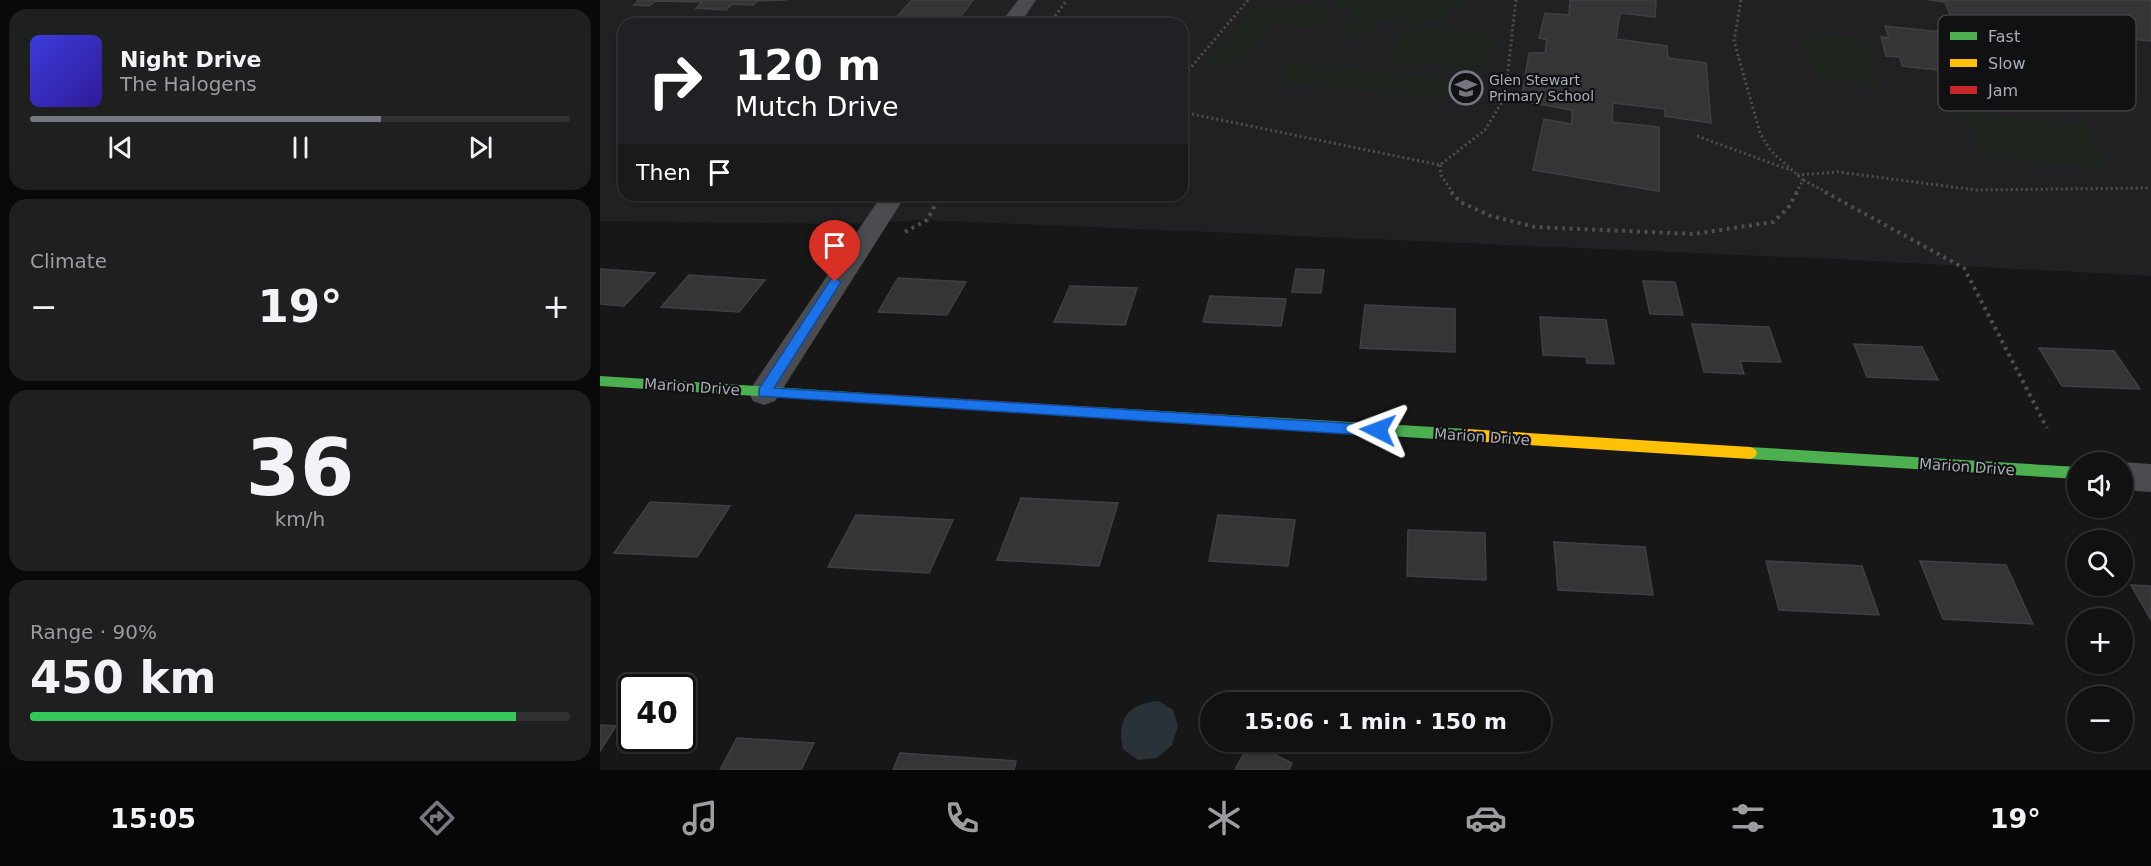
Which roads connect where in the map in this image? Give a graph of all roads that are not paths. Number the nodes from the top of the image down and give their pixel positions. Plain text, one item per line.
1 (1027, 0) edge
2 (1014, 18) edge
3 (890, 201) edge
4 (600, 381) edge
5 (764, 393) junction
6 (2067, 472) edge
7 (2133, 476) edge
8 (2151, 477) edge

1 - 2 street
3 - 5 street
4 - 5 street, Marion Drive
5 - 6 street, Marion Drive
7 - 8 street

